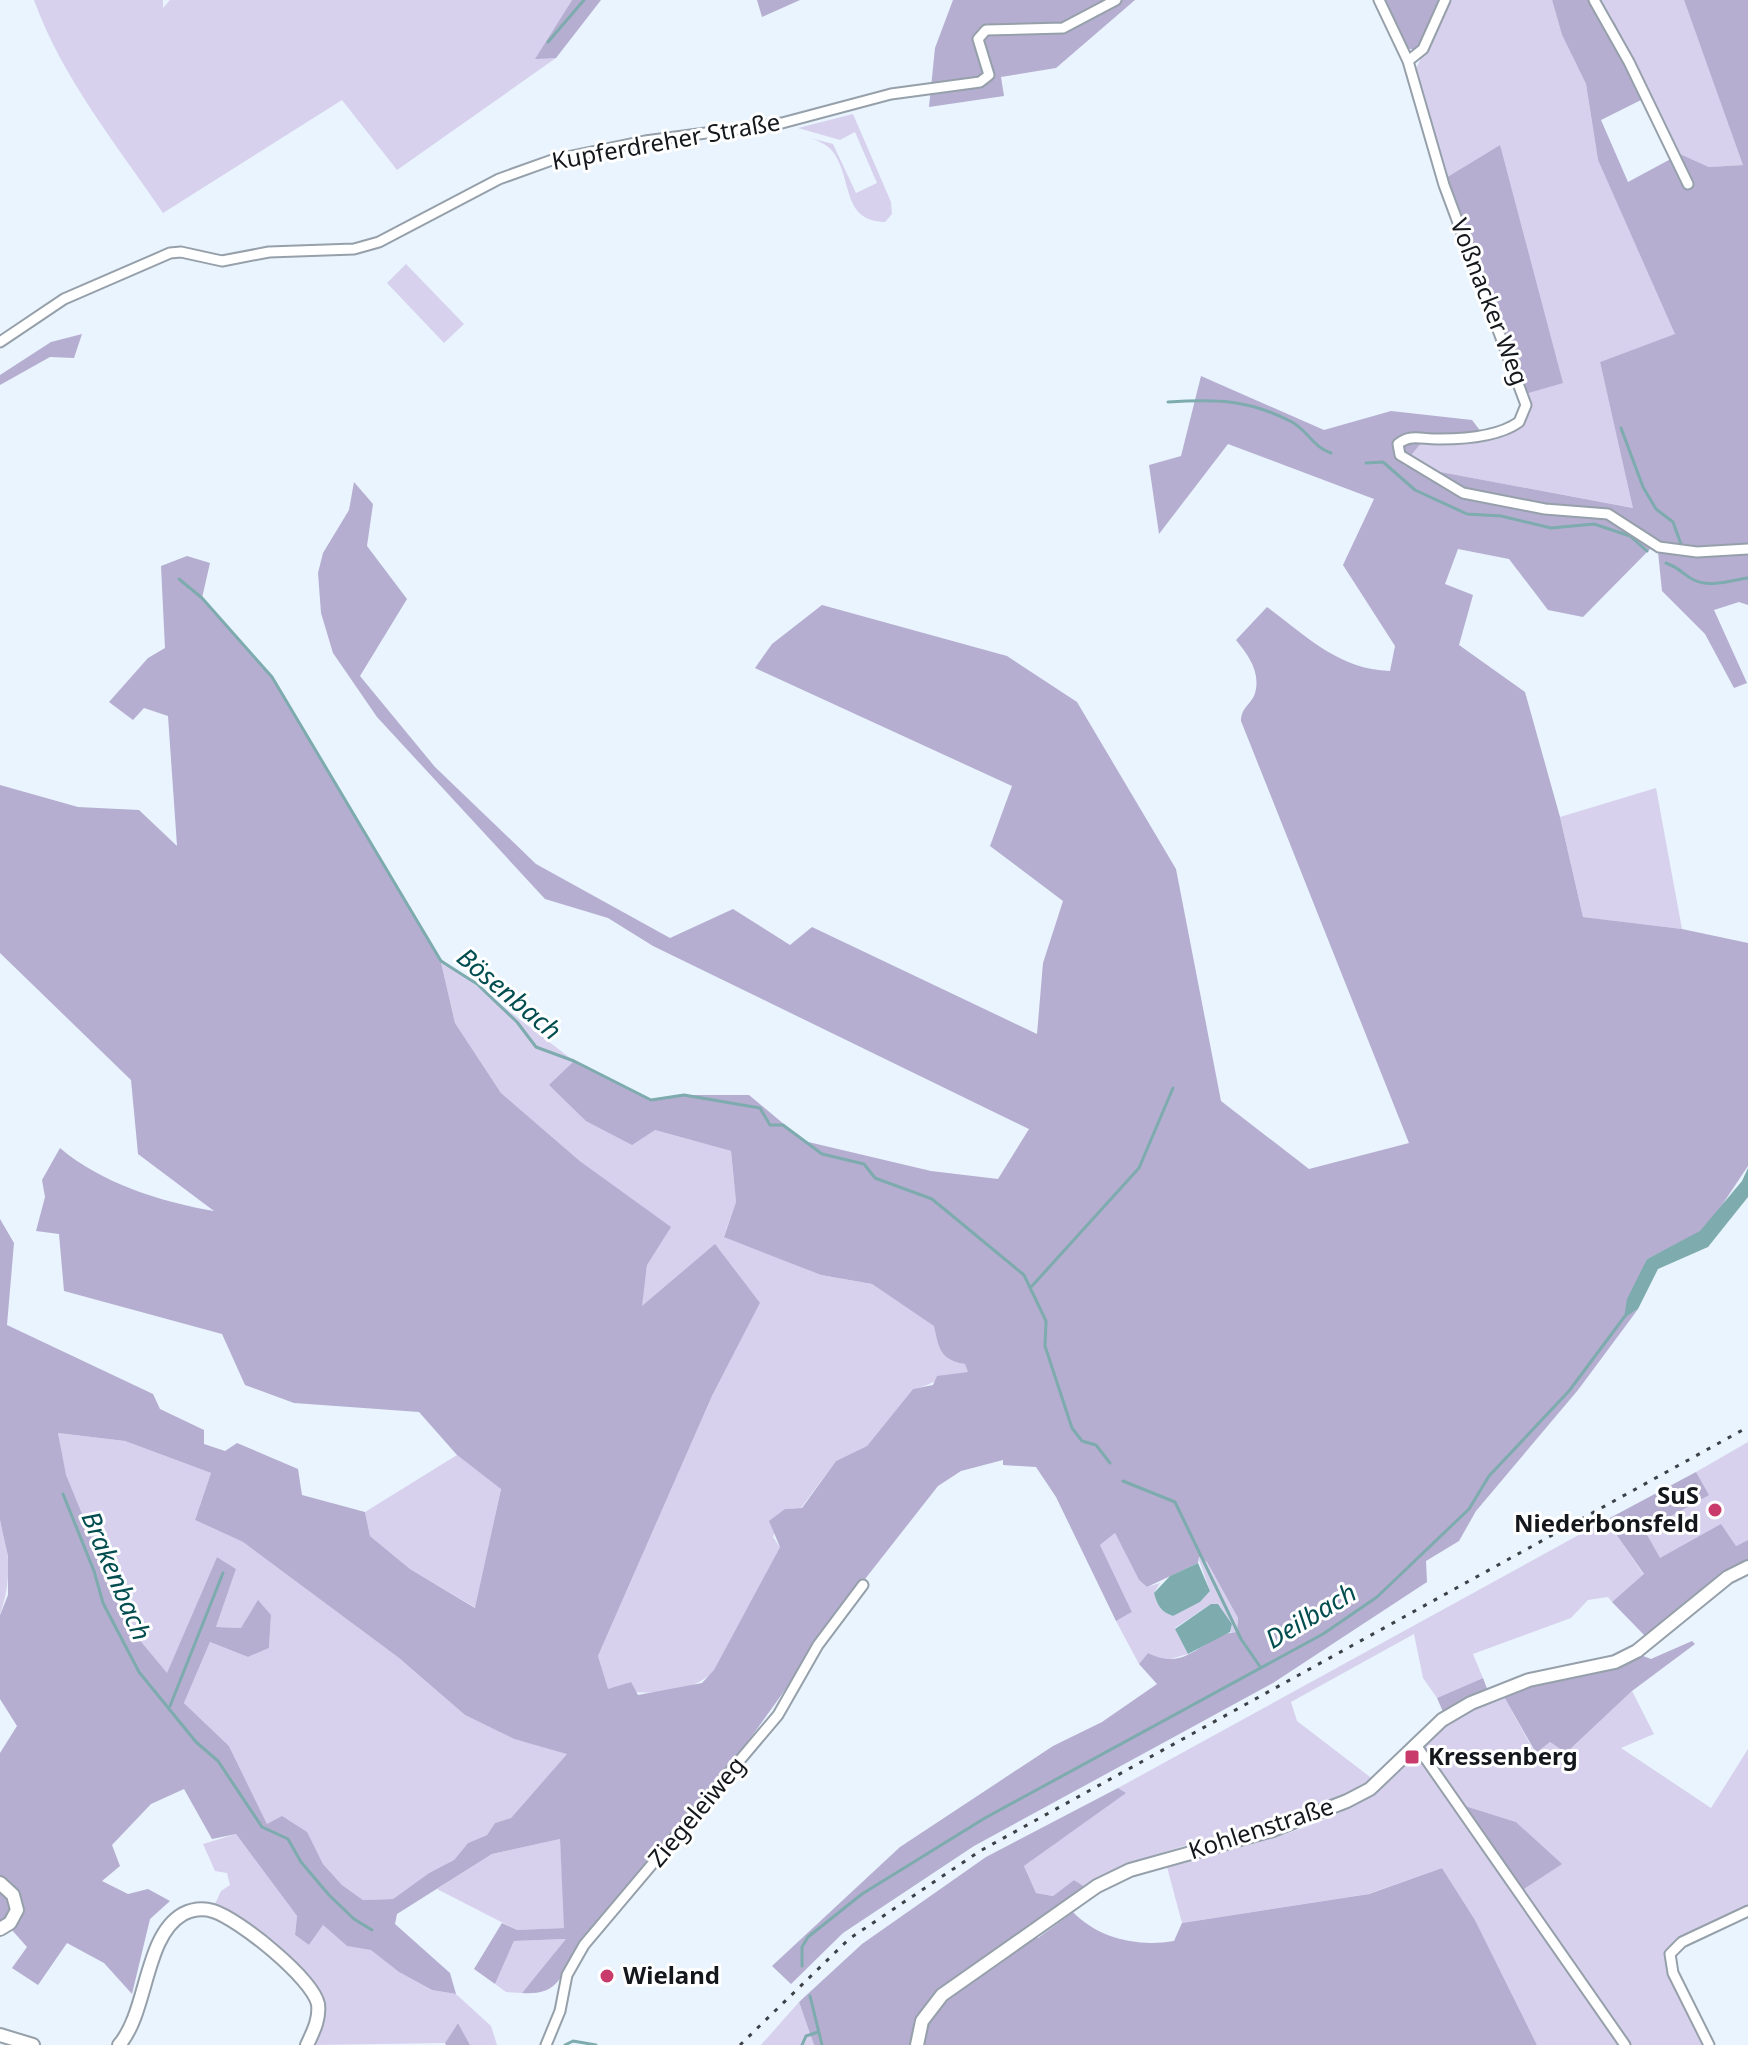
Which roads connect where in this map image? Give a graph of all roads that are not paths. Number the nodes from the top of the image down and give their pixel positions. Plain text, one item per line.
1 (1116, 0) edge
2 (1379, 0) edge
3 (1445, 0) edge
4 (1594, 0) edge
5 (1408, 61) junction
6 (1688, 184) dead end
7 (0, 342) edge
8 (1748, 549) edge
9 (1748, 1567) edge
10 (863, 1585) dead end
11 (1416, 1745) junction
12 (0, 1883) edge
13 (1748, 1911) edge
14 (0, 1929) edge
15 (0, 2035) edge
16 (33, 2045) edge
17 (119, 2045) edge
18 (307, 2045) edge
19 (546, 2045) edge
20 (917, 2045) edge
21 (1625, 2045) edge
22 (1709, 2045) edge

1 - 7 street, Kupferdreher Straße
2 - 5 street
3 - 5 street
4 - 6 street
5 - 8 street, Voßnacker Weg
9 - 11 main road, Kohlenstraße
10 - 19 street, Ziegeleiweg
11 - 20 main road, Kohlenstraße
11 - 21 street
12 - 14 main road
13 - 22 street
15 - 16 main road
17 - 18 main road

